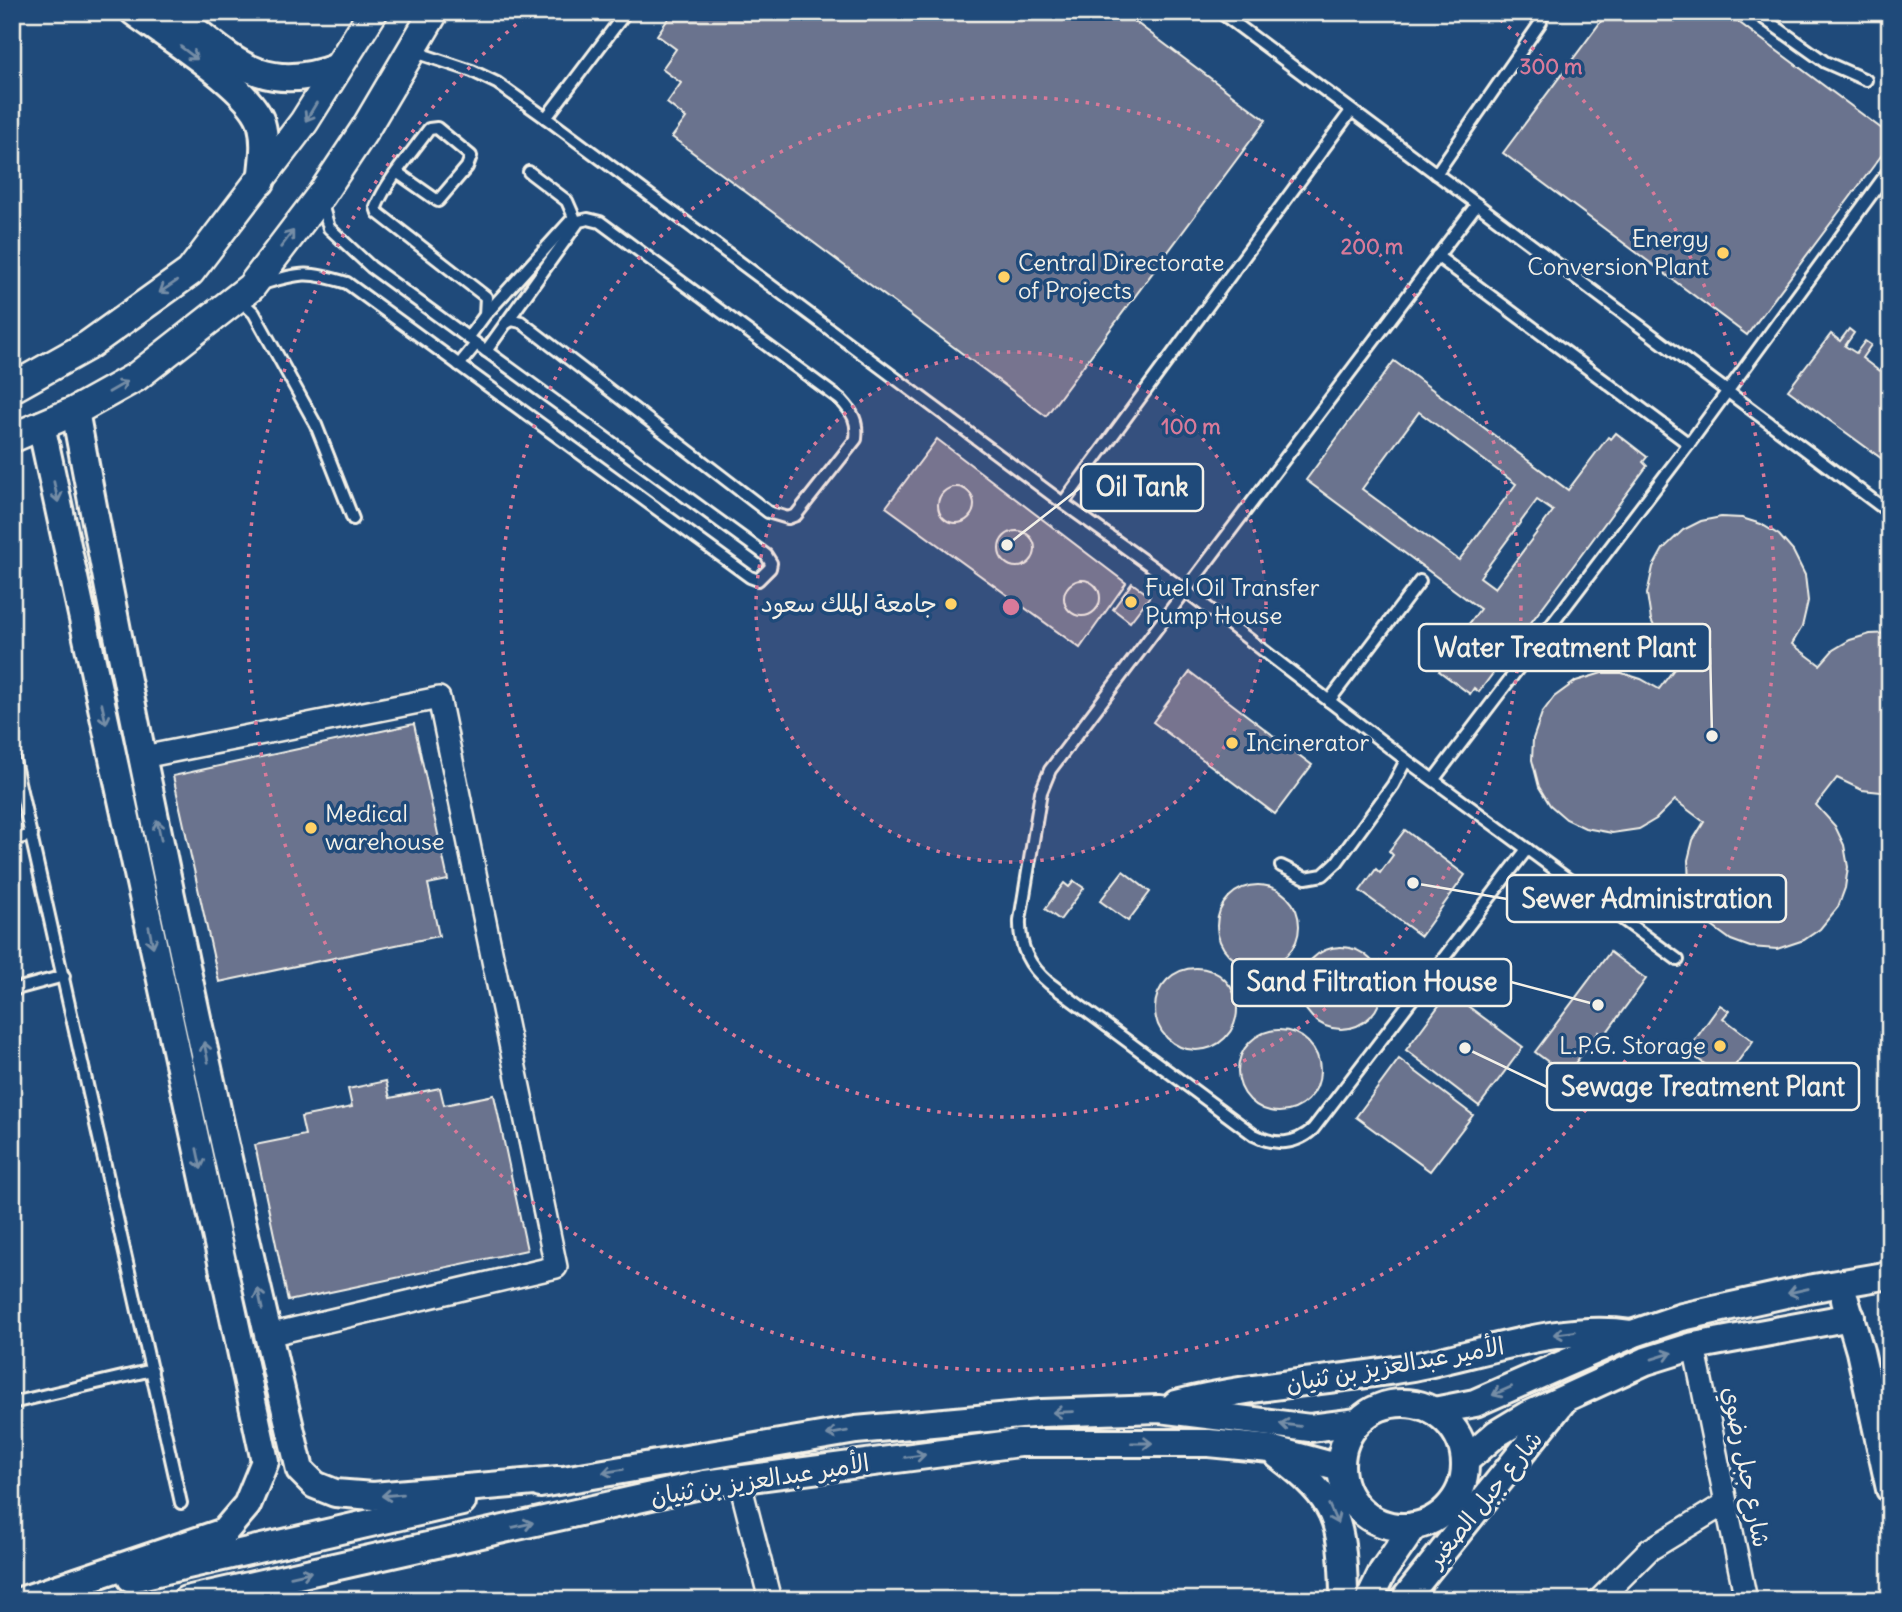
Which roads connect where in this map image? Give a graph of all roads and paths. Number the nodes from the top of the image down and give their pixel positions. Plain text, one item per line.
1 (134, 12) edge
2 (172, 12) edge
3 (373, 12) edge
4 (433, 12) edge
5 (626, 12) edge
6 (1220, 12) edge
7 (1755, 12) edge
8 (1541, 22) dead end
9 (410, 50) junction
10 (338, 67) junction
11 (1866, 80) dead end
12 (1352, 111) junction
13 (546, 118) junction
14 (1890, 169) edge
15 (529, 172) dead end
16 (398, 173) junction
17 (1436, 174) junction
18 (261, 182) junction
19 (321, 195) junction
20 (1477, 204) junction
21 (1437, 256) junction
22 (244, 293) junction
23 (485, 315) junction
24 (505, 324) junction
25 (472, 341) junction
26 (486, 351) junction
27 (459, 365) junction
28 (12, 388) edge
29 (1727, 391) junction
30 (75, 411) junction
31 (41, 425) junction
32 (12, 438) edge
33 (1689, 444) junction
34 (1063, 503) junction
35 (1890, 513) edge
36 (353, 519) dead end
37 (1420, 581) dead end
38 (1186, 591) junction
39 (116, 628) junction
40 (87, 634) junction
41 (1329, 701) junction
42 (12, 751) edge
43 (143, 757) junction
44 (1406, 760) junction
45 (1434, 779) junction
46 (32, 835) junction
47 (12, 840) edge
48 (1527, 849) junction
49 (1281, 866) dead end
50 (1678, 960) dead end
51 (64, 976) junction
52 (12, 990) edge
53 (212, 1083) junction
54 (183, 1089) junction
55 (1890, 1275) edge
56 (1840, 1284) junction
57 (1851, 1317) junction
58 (1632, 1334) junction
59 (268, 1335) junction
60 (1694, 1346) junction
61 (152, 1370) junction
62 (1565, 1398) junction
63 (12, 1403) edge
64 (1158, 1409) junction
65 (1434, 1411) junction
66 (288, 1420) junction
67 (1358, 1422) junction
68 (258, 1428) junction
69 (1270, 1449) junction
70 (1465, 1461) junction
71 (1340, 1468) junction
72 (739, 1479) junction
73 (558, 1480) junction
74 (1890, 1489) edge
75 (181, 1503) dead end
76 (1726, 1503) junction
77 (1365, 1514) junction
78 (1414, 1526) junction
79 (1341, 1595) edge
80 (23, 1600) edge
81 (38, 1600) edge
82 (186, 1600) edge
83 (770, 1600) edge
84 (1369, 1600) edge
85 (1404, 1600) edge
86 (1599, 1600) edge
87 (1746, 1600) edge

1 -> 18 street
2 - 10 street
3 - 10 main road
4 - 9 main road
5 - 13 lane
6 - 12 lane
7 - 11 lane
8 - 17 lane
9 - 13 lane
9 - 19 main road
10 -> 18 main road
12 - 17 lane
12 - 34 lane
13 - 34 lane
14 - 29 lane
15 - 23 lane
16 - 16 lane
16 - 23 lane
17 - 20 lane
18 -> 28 main road
22 -> 19 main road
19 - 25 lane
20 - 21 lane
20 - 29 lane
21 - 33 lane
21 - 38 lane
22 - 27 lane
30 -> 22 main road
22 - 36 lane
23 - 25 lane
24 - 24 lane
24 - 26 lane
25 - 26 lane
25 - 27 lane
26 - 27 lane
29 - 33 lane
29 - 35 lane
30 - 31 main road
30 - 39 street
31 - 32 main road
31 -> 40 street
33 - 45 lane
34 - 38 lane
37 - 41 lane
38 - 41 lane
38 - 48 lane
39 - 40 street
39 - 43 street
40 -> 54 street
41 - 44 lane
42 - 46 lane
53 -> 43 street
43 - 59 street
44 - 45 lane
44 - 49 lane
45 - 48 lane
46 - 47 lane
46 - 51 lane
48 - 50 lane
51 - 52 lane
51 - 61 lane
53 - 54 street
59 -> 53 street
54 -> 68 street
55 - 56 street, الأمير عبدالعزيز بن ثنيان
56 - 57 street
56 -> 58 street, الأمير عبدالعزيز بن ثنيان
57 - 60 street
57 - 74 street
58 -> 64 street, الأمير عبدالعزيز بن ثنيان
58 -> 65 street, الأمير عبدالعزيز بن ثنيان
59 - 66 street
62 -> 60 street, شارع جبل الصغير
60 - 76 street, شارع جبل رضوي
61 - 63 lane
61 - 75 lane
62 - 70 street, شارع جبل الصغير
62 - 85 street, شارع جبل الصغير
67 -> 64 street, الأمير عبدالعزيز بن ثنيان
64 -> 73 street, الأمير عبدالعزيز بن ثنيان
65 - 67 street
65 - 70 street
66 - 68 street
73 -> 66 street
67 - 71 street
68 - 80 street
69 - 71 street, الأمير عبدالعزيز بن ثنيان
72 -> 69 street, الأمير عبدالعزيز بن ثنيان
69 -> 79 street
70 - 78 street
71 - 77 street
82 -> 72 street, الأمير عبدالعزيز بن ثنيان
72 - 83 street
73 - 81 street, الأمير عبدالعزيز بن ثنيان
76 - 86 street
76 - 87 street, شارع جبل رضوي
77 - 78 street
77 - 79 street
78 - 84 street, شارع جبل الصغير

